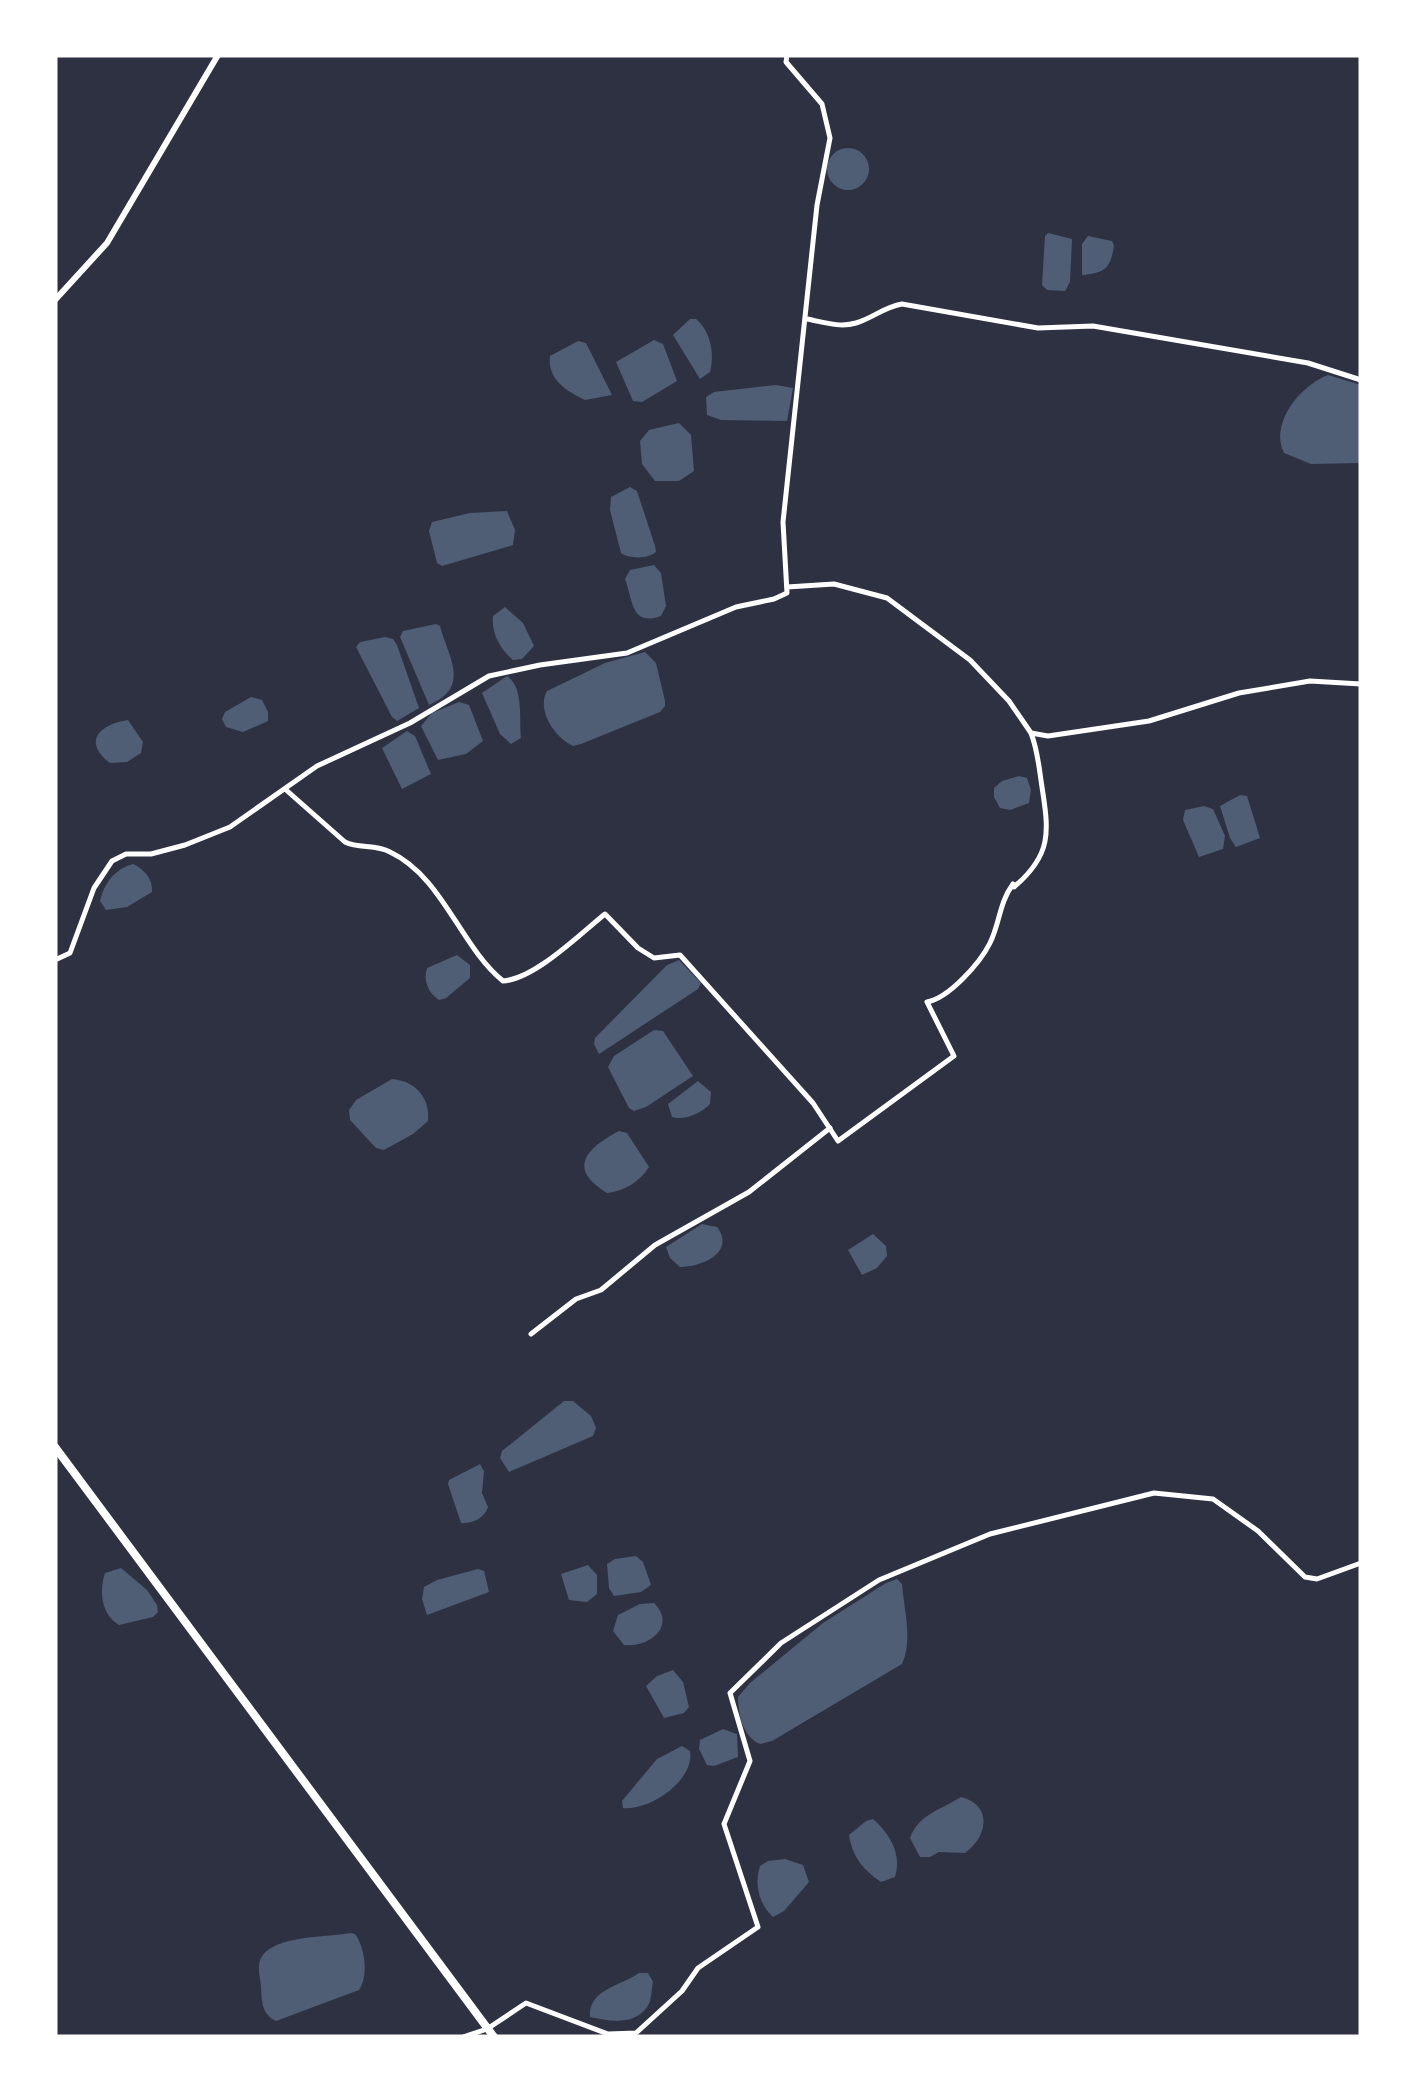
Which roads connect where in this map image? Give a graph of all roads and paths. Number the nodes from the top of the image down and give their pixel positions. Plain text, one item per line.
1 (218, 55) edge
2 (787, 55) edge
3 (55, 300) edge
4 (806, 319) junction
5 (1361, 380) edge
6 (787, 587) junction
7 (1361, 684) edge
8 (1031, 732) junction
9 (285, 788) junction
10 (55, 960) edge
11 (830, 1128) junction
12 (531, 1334) dead end
13 (55, 1448) edge
14 (1361, 1564) edge
15 (488, 2029) junction
16 (463, 2037) edge
17 (494, 2037) edge

1 - 3 main road
2 - 4 street
4 - 5 street
4 - 6 street
6 - 8 street
6 - 9 street
7 - 8 street
8 - 11 street
9 - 10 street
9 - 11 street
11 - 12 street
13 - 15 highway
14 - 15 street
15 - 16 street
15 - 17 highway

